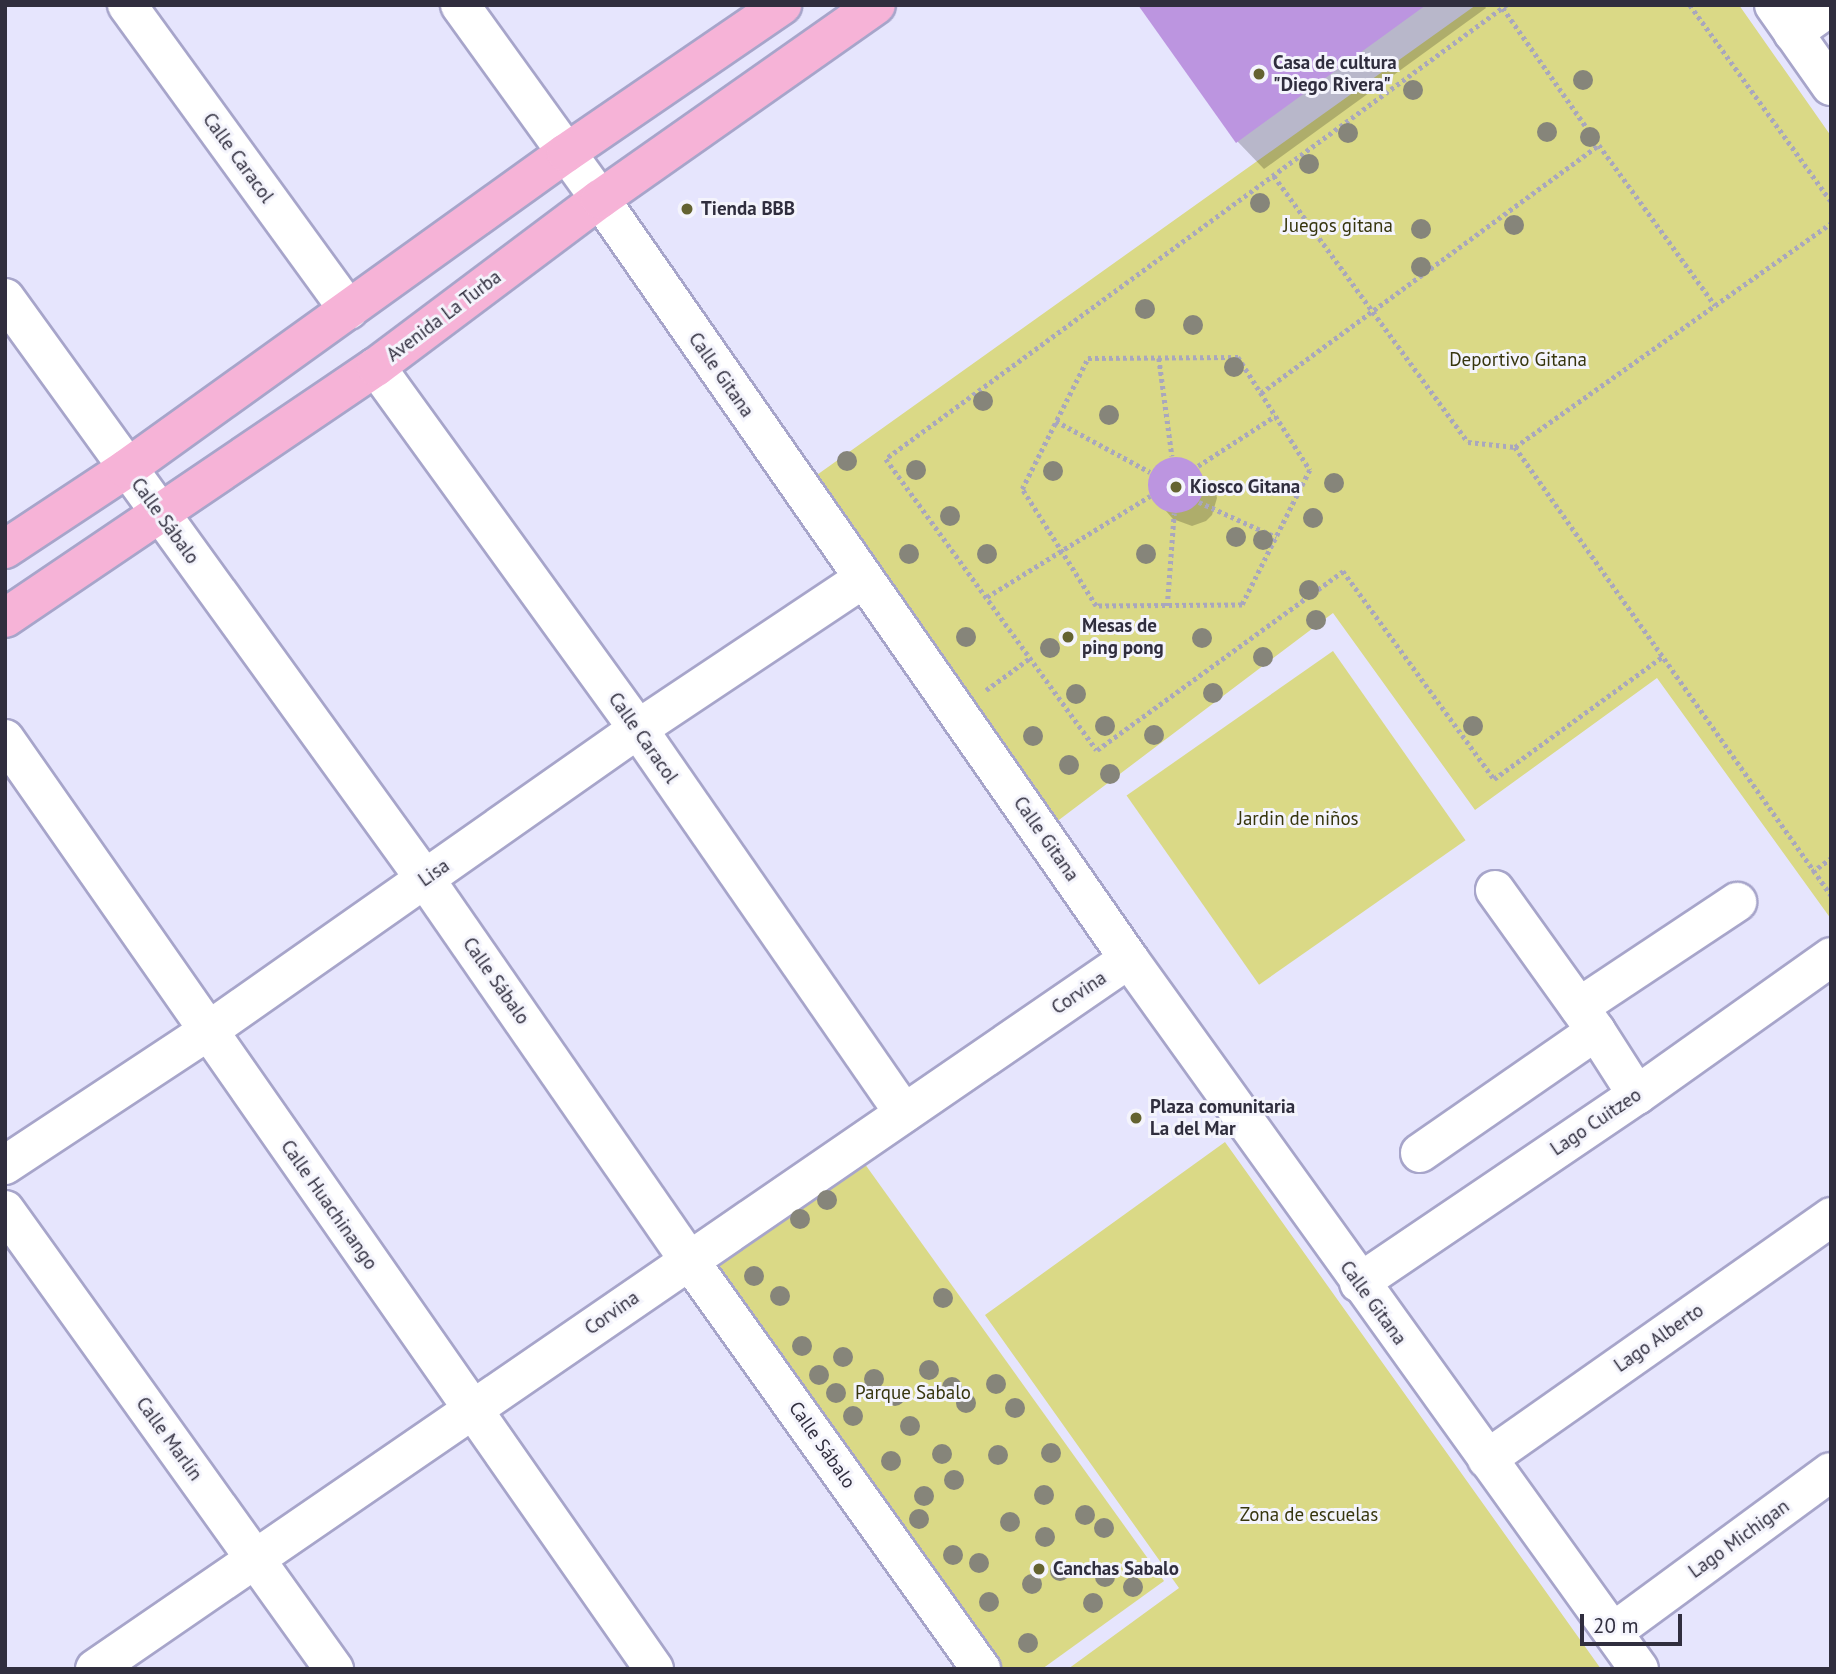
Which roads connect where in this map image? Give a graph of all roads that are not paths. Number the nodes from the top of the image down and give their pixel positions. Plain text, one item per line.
1 (127, 5) edge
2 (460, 5) edge
3 (782, 5) edge
4 (876, 5) edge
5 (1831, 6) edge
6 (1784, 19) edge
7 (1831, 86) edge
8 (566, 153) junction
9 (600, 199) junction
10 (5, 298) edge
11 (349, 310) junction
12 (376, 367) junction
13 (126, 469) junction
14 (161, 515) junction
15 (5, 549) edge
16 (863, 579) junction
17 (5, 618) edge
18 (638, 729) junction
19 (5, 739) edge
20 (425, 879) junction
21 (1495, 891) dead end
22 (1737, 902) dead end
23 (1129, 959) junction
24 (1824, 977) edge
25 (1587, 1019) junction
26 (208, 1031) junction
27 (1637, 1095) junction
28 (904, 1113) junction
29 (1420, 1153) dead end
30 (5, 1166) edge
31 (5, 1210) edge
32 (1831, 1217) edge
33 (690, 1259) junction
34 (1359, 1283) junction
35 (471, 1411) junction
36 (1487, 1459) junction
37 (1831, 1472) edge
38 (254, 1558) junction
39 (1613, 1632) junction
40 (95, 1669) edge
41 (334, 1669) edge
42 (654, 1669) edge
43 (981, 1669) edge
44 (1639, 1669) edge

1 - 11 street, Calle Caracol
2 - 8 street, Calle Gitana
3 - 8 main road
4 - 9 main road, Avenida La Turba
5 - 6 street
6 - 7 street
8 - 9 street, Calle Gitana
8 - 11 main road
9 - 12 main road, Avenida La Turba
9 - 16 street, Calle Gitana
10 - 13 street, Calle Sábalo
11 - 13 main road
12 - 14 main road, Avenida La Turba
12 - 18 street, Calle Caracol
13 - 14 street, Calle Sábalo
13 - 15 main road
14 - 17 main road, Avenida La Turba
14 - 20 street, Calle Sábalo
16 - 18 street, Lisa
16 - 23 street, Calle Gitana
18 - 20 street, Lisa
18 - 28 street, Calle Caracol
19 - 26 street, Calle Huachinango
20 - 26 street, Lisa
20 - 33 street, Calle Sábalo
21 - 25 street
22 - 25 street
23 - 28 street, Corvina
23 - 34 street, Calle Gitana
24 - 27 street, Lago Cuitzeo
25 - 27 street
25 - 29 street
26 - 30 street, Lisa
26 - 35 street, Calle Huachinango
27 - 34 street, Lago Cuitzeo
28 - 33 street, Corvina
31 - 38 street, Calle Marlín
32 - 36 street, Lago Alberto
33 - 35 street, Corvina
33 - 43 street, Calle Sábalo
34 - 36 street, Calle Gitana
35 - 38 street, Corvina
35 - 42 street, Calle Huachinango
36 - 39 street, Calle Gitana
37 - 39 street, Lago Michigan
38 - 40 street, Corvina
38 - 41 street, Calle Marlín
39 - 44 street, Calle Gitana

